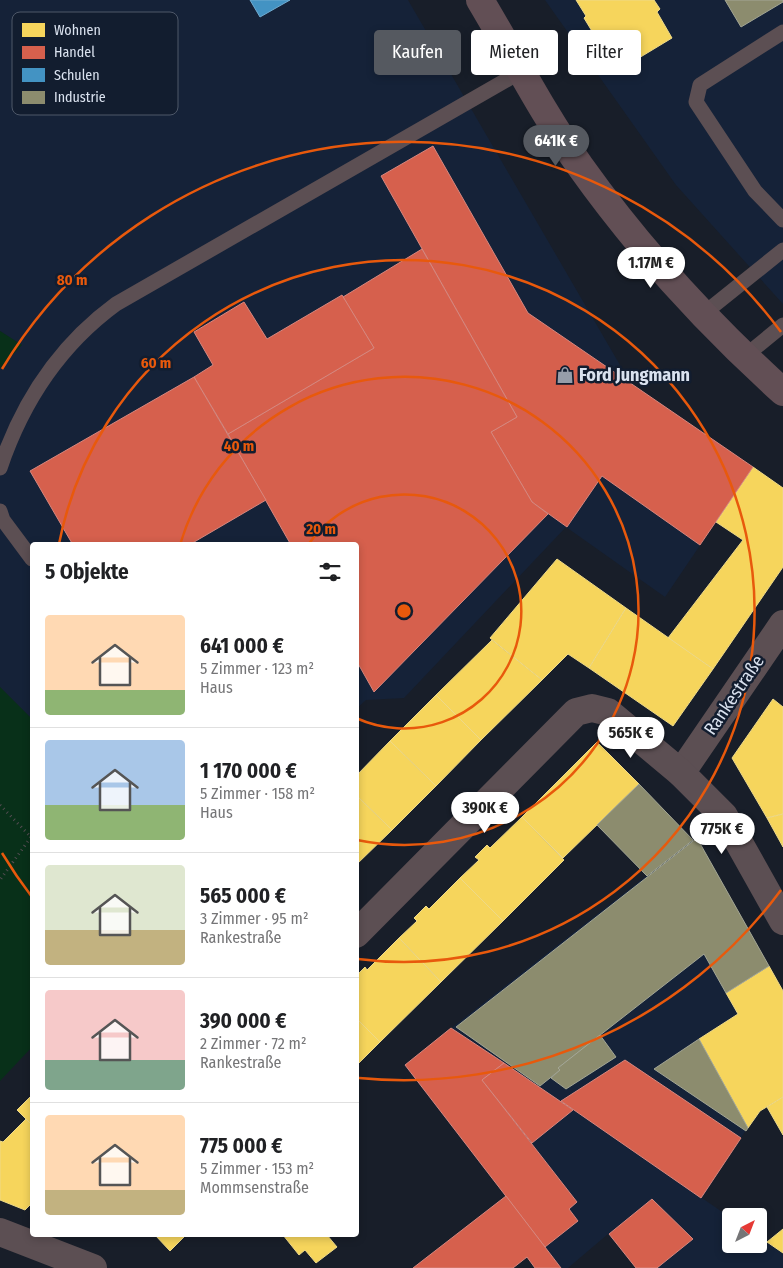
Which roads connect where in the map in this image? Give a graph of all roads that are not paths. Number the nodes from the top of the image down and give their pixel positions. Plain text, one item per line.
1 (480, 0) edge
2 (498, 30) edge
3 (783, 32) edge
4 (515, 75) edge
5 (524, 75) edge
6 (783, 220) edge
7 (783, 250) edge
8 (702, 315) junction
9 (783, 325) edge
10 (744, 357) junction
11 (783, 392) edge
12 (0, 468) edge
13 (0, 511) edge
14 (30, 556) edge
15 (783, 624) edge
16 (680, 773) junction
17 (783, 921) edge
18 (359, 931) edge
19 (0, 1232) edge
20 (52, 1242) edge
21 (93, 1268) edge

1 - 2 main road
3 - 6 lane
4 - 12 lane
5 - 8 main road
7 - 8 lane
8 - 10 main road
9 - 10 lane
10 - 11 main road
13 - 14 lane
15 - 16 street, Rankestraße
16 - 17 street
16 - 18 street
19 - 20 street
20 - 21 street

